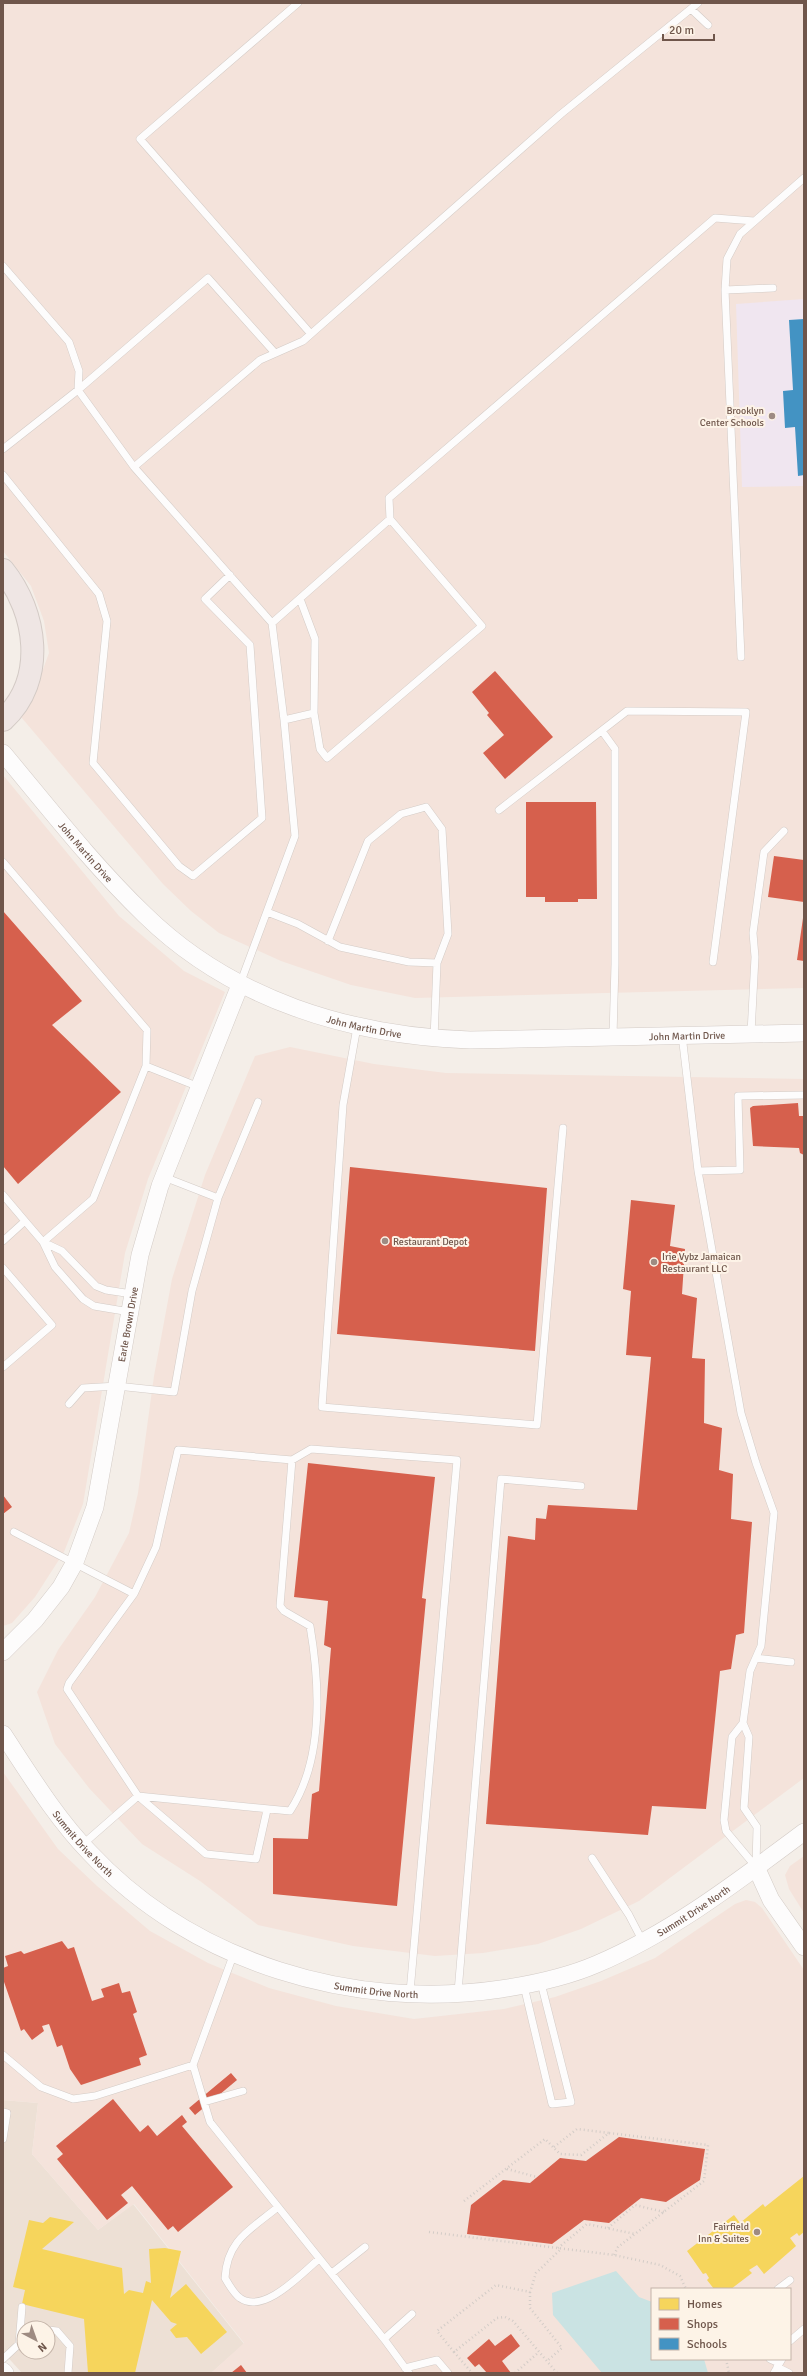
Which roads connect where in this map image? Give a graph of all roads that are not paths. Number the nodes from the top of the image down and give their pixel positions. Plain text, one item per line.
1 (298, 3) edge
2 (698, 3) edge
3 (691, 9) junction
4 (708, 25) dead end
5 (804, 178) edge
6 (754, 221) junction
7 (3, 266) edge
8 (773, 288) dead end
9 (725, 290) junction
10 (311, 334) junction
11 (275, 353) junction
12 (78, 390) junction
13 (3, 449) edge
14 (134, 467) junction
15 (3, 475) edge
16 (390, 519) junction
17 (3, 570) edge
18 (230, 575) junction
19 (300, 599) junction
20 (272, 623) junction
21 (741, 657) dead end
22 (314, 713) junction
23 (3, 720) edge
24 (284, 720) junction
25 (602, 731) junction
26 (3, 753) edge
27 (499, 810) dead end
28 (784, 831) dead end
29 (3, 862) edge
30 (267, 912) junction
31 (328, 940) junction
32 (713, 962) dead end
33 (437, 963) junction
34 (240, 985) junction
35 (357, 1027) junction
36 (804, 1032) edge
37 (751, 1033) junction
38 (682, 1034) junction
39 (613, 1037) junction
40 (434, 1039) junction
41 (146, 1066) junction
42 (199, 1087) junction
43 (804, 1095) edge
44 (258, 1102) dead end
45 (563, 1128) dead end
46 (698, 1171) junction
47 (163, 1177) junction
48 (3, 1195) edge
49 (218, 1198) junction
50 (25, 1221) junction
51 (3, 1241) edge
52 (43, 1242) junction
53 (3, 1268) edge
54 (134, 1294) junction
55 (131, 1312) junction
56 (3, 1366) edge
57 (117, 1386) junction
58 (69, 1404) dead end
59 (292, 1460) junction
60 (582, 1486) dead end
61 (14, 1532) dead end
62 (75, 1562) junction
63 (134, 1594) junction
64 (3, 1652) edge
65 (756, 1658) junction
66 (791, 1662) dead end
67 (743, 1723) junction
68 (3, 1734) edge
69 (138, 1796) junction
70 (267, 1810) junction
71 (804, 1832) edge
72 (82, 1845) junction
73 (592, 1858) dead end
74 (756, 1867) junction
75 (644, 1943) junction
76 (804, 1946) edge
77 (234, 1953) junction
78 (541, 1983) junction
79 (524, 1986) junction
80 (410, 1994) junction
81 (458, 1994) junction
82 (3, 2055) edge
83 (193, 2065) junction
84 (242, 2091) dead end
85 (204, 2102) junction
86 (3, 2112) edge
87 (3, 2139) edge
88 (278, 2207) junction
89 (365, 2247) dead end
90 (320, 2259) junction
91 (332, 2273) junction
92 (790, 2280) dead end
93 (779, 2288) edge
94 (22, 2307) dead end
95 (412, 2314) dead end
96 (22, 2320) edge
97 (804, 2329) edge
98 (56, 2331) edge
99 (384, 2339) junction
100 (791, 2340) edge
101 (16, 2347) edge
102 (3, 2359) edge
103 (778, 2366) edge
104 (407, 2371) edge
105 (68, 2373) edge
106 (448, 2373) edge
107 (789, 2373) edge

1 - 10 lane
2 - 3 lane
3 - 4 lane
3 - 10 lane
5 - 6 lane
6 - 9 lane
6 - 16 lane
7 - 12 lane
8 - 9 lane
9 - 21 lane
10 - 11 lane
11 - 12 lane
11 - 14 lane
12 - 13 lane
12 - 14 lane
14 - 18 lane
15 - 18 lane
16 - 19 lane
16 - 22 lane
17 - 23 highway
18 - 20 lane
19 - 20 lane
19 - 22 lane
20 - 24 lane
22 - 24 lane
24 - 30 lane
25 - 27 lane
25 - 32 lane
25 - 39 lane
26 - 34 street, John Martin Drive
28 - 37 lane
29 - 41 lane
30 - 31 lane
30 - 34 lane
31 - 33 lane
31 - 33 lane
33 - 40 lane
34 - 35 street, John Martin Drive
34 - 42 street, Earle Brown Drive
35 - 40 street, John Martin Drive
35 - 45 lane
36 - 37 street, John Martin Drive
37 - 38 street, John Martin Drive
38 - 39 street, John Martin Drive
38 - 46 lane
39 - 40 street, John Martin Drive
41 - 42 lane
41 - 52 lane
42 - 47 street, Earle Brown Drive
43 - 46 lane
44 - 49 lane
46 - 65 lane
47 - 49 lane
47 - 54 street, Earle Brown Drive
48 - 50 lane
49 - 57 lane
50 - 51 lane
50 - 52 lane
52 - 54 lane
52 - 55 lane
53 - 56 lane
54 - 55 street, Earle Brown Drive
55 - 57 street, Earle Brown Drive
57 - 58 lane
57 - 62 street, Earle Brown Drive
59 - 63 lane
59 - 70 lane
59 - 80 lane
60 - 81 lane
61 - 62 lane
62 - 63 lane
62 - 64 street, Earle Brown Drive
63 - 69 lane
65 - 66 lane
65 - 67 lane
67 - 74 lane
67 - 74 lane
68 - 72 street, Summit Drive North
69 - 70 lane
69 - 70 lane
69 - 72 lane
71 - 74 street, Summit Drive North
72 - 77 street, Summit Drive North
73 - 75 lane
74 - 75 street, Summit Drive North
74 - 76 street
75 - 78 street, Summit Drive North
77 - 80 street, Summit Drive North
77 - 83 lane
78 - 79 street, Summit Drive North
78 - 79 lane
79 - 81 street, Summit Drive North
80 - 81 street, Summit Drive North
82 - 83 lane
83 - 85 lane
84 - 85 lane
85 - 88 lane
86 - 87 lane
88 - 90 lane
88 - 90 lane
89 - 91 lane
90 - 91 lane
91 - 99 lane
92 - 93 lane
94 - 96 lane
95 - 99 lane
97 - 100 lane
98 - 105 lane
99 - 104 lane
101 - 102 lane
103 - 107 lane
104 - 106 lane

